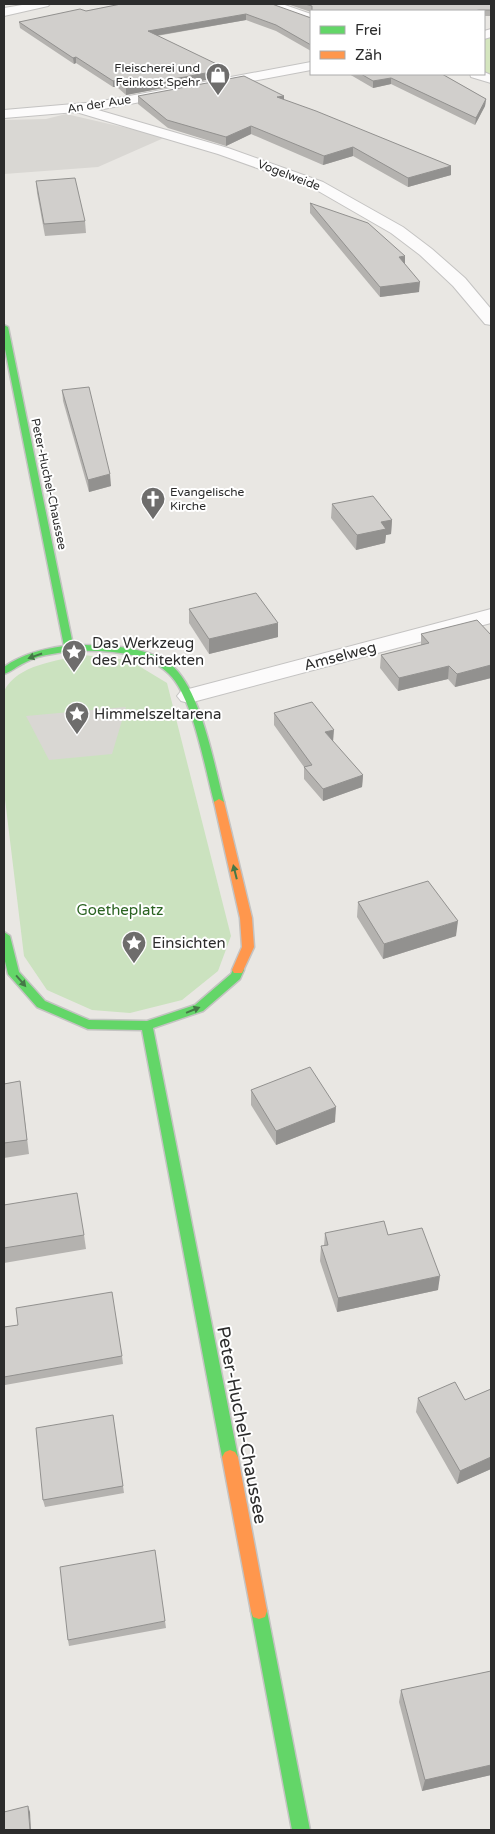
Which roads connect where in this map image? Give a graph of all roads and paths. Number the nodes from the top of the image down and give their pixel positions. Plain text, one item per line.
1 (44, 4) edge
2 (271, 4) edge
3 (4, 12) edge
4 (310, 18) edge
5 (310, 66) edge
6 (479, 75) edge
7 (491, 79) edge
8 (77, 108) junction
9 (4, 114) edge
10 (491, 320) edge
11 (4, 327) edge
12 (9, 387) edge
13 (491, 616) edge
14 (69, 648) junction
15 (4, 671) edge
16 (189, 696) junction
17 (4, 936) edge
18 (147, 1026) junction
19 (302, 1830) edge

1 - 3 street
2 - 4 street
5 - 8 street, An der Aue
6 - 7 street
8 - 9 street, An der Aue
8 - 10 street, Vogelweide
11 - 12 street, Peter-Huchel-Chaussee
12 - 14 street, Peter-Huchel-Chaussee
13 - 16 street, Amselweg
14 -> 15 street
14 - 16 street
18 -> 16 street
17 -> 18 street
18 - 19 street, Peter-Huchel-Chaussee

